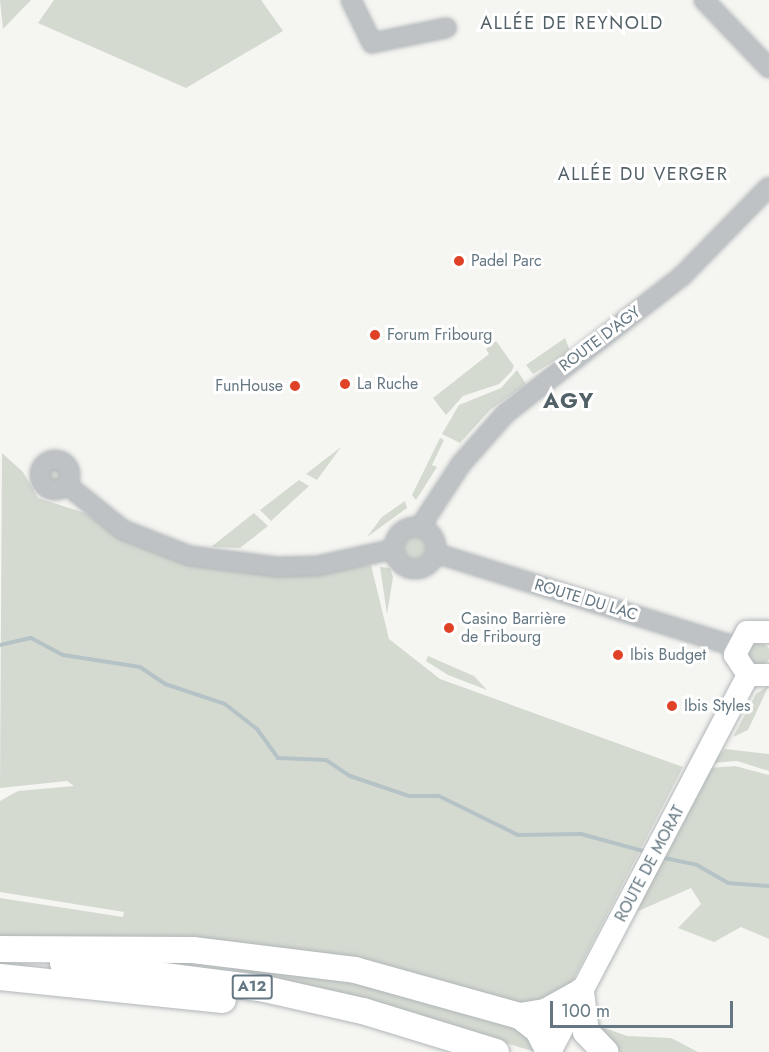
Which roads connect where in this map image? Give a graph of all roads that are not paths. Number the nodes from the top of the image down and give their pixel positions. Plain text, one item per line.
1 (351, 0) edge
2 (704, 0) edge
3 (446, 28) dead end
4 (769, 69) edge
5 (769, 187) edge
6 (67, 485) dead end
7 (420, 527) junction
8 (394, 549) junction
9 (435, 553) junction
10 (766, 625) edge
11 (736, 647) junction
12 (759, 675) edge
13 (0, 949) edge
14 (0, 960) edge
15 (0, 977) edge
16 (582, 992) junction
17 (520, 1016) junction
18 (440, 1052) edge
19 (496, 1052) edge
20 (549, 1052) edge
21 (605, 1052) edge

1 - 3 street
2 - 4 street
5 - 7 street, ROUTE D'AGY
6 - 8 street
7 - 8 street
7 - 9 street
8 - 9 street
9 - 11 street, ROUTE DU LAC
10 - 11 main road
11 - 12 main road, ROUTE DE MORAT
12 - 16 main road, ROUTE DE MORAT
13 - 17 highway
14 - 19 highway, A12
15 - 18 highway, A12
16 - 17 highway
16 - 20 main road, ROUTE DE MORAT
16 - 21 highway
17 - 20 highway

